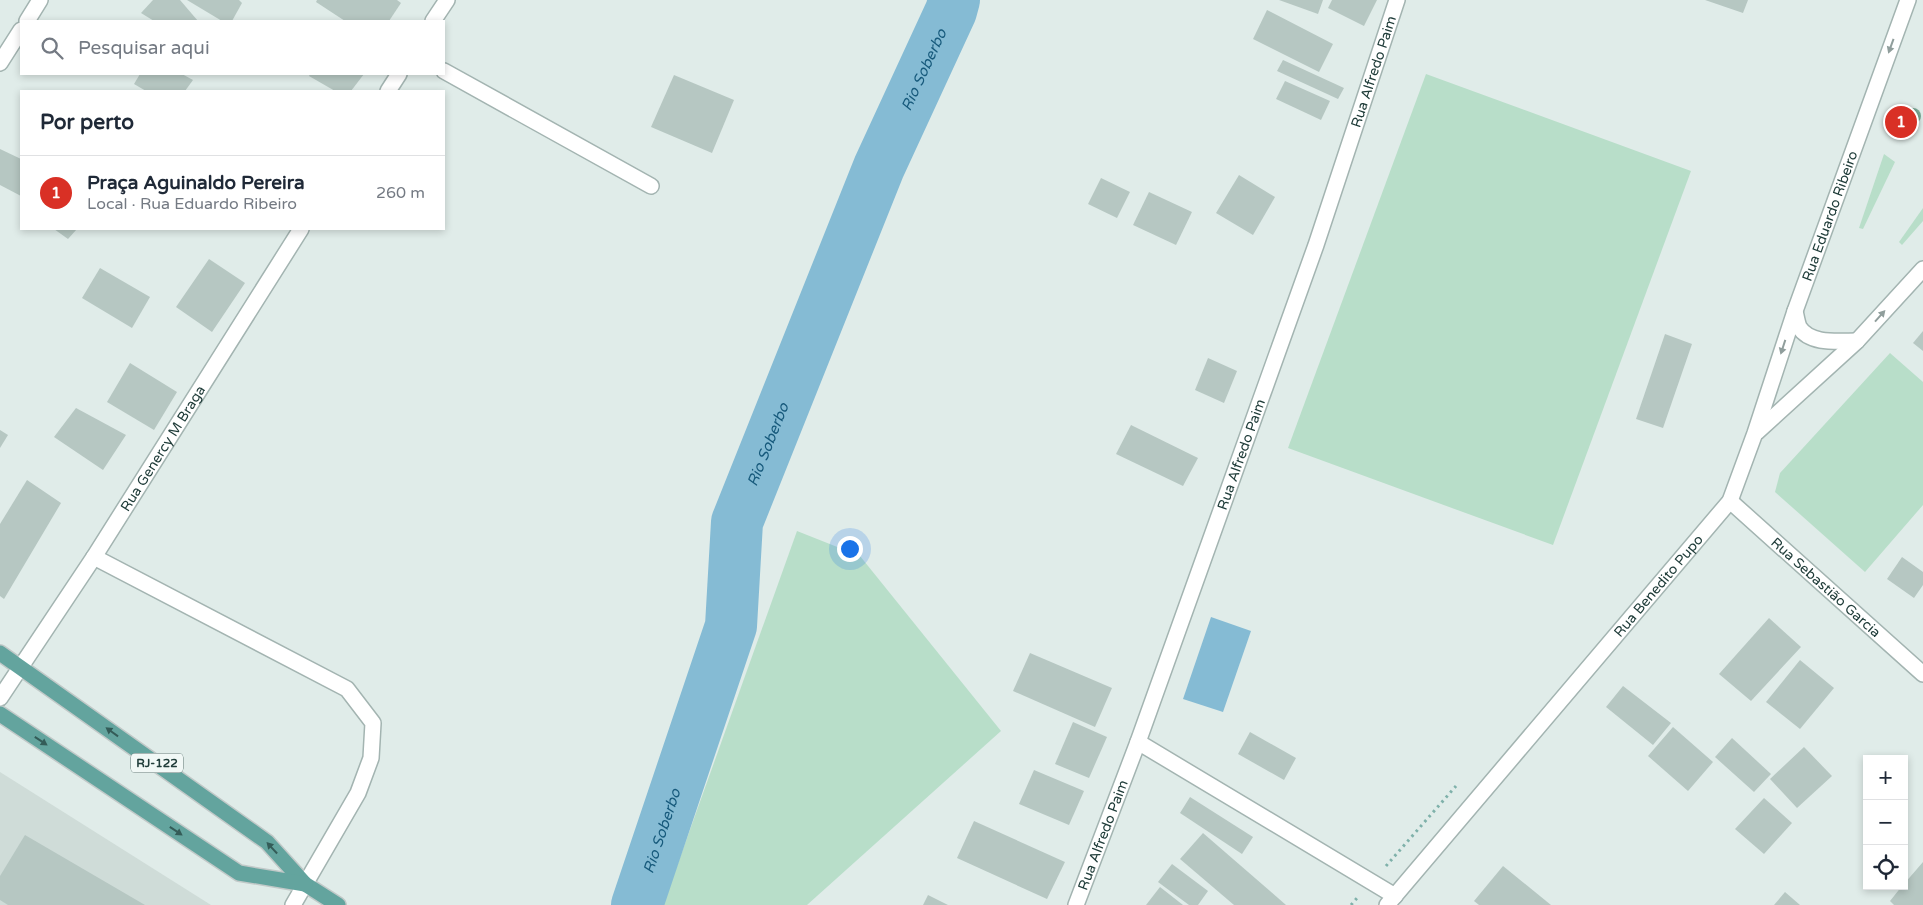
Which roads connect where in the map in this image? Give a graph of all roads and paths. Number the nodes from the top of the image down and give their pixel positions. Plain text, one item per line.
1 (40, 0) edge
2 (447, 0) edge
3 (1397, 0) edge
4 (1908, 0) edge
5 (28, 20) edge
6 (434, 20) edge
7 (20, 32) edge
8 (0, 63) edge
9 (445, 72) edge
10 (398, 75) edge
11 (389, 90) edge
12 (651, 186) dead end
13 (300, 230) edge
14 (1923, 269) edge
15 (1795, 311) junction
16 (1857, 341) junction
17 (1756, 433) junction
18 (1730, 500) junction
19 (94, 557) junction
20 (0, 653) edge
21 (21, 666) junction
22 (1923, 674) edge
23 (0, 698) edge
24 (0, 714) edge
25 (1138, 742) junction
26 (1457, 785) dead end
27 (1370, 882) junction
28 (305, 884) junction
29 (1391, 901) edge
30 (293, 905) edge
31 (338, 905) edge
32 (1076, 905) edge
33 (1351, 905) edge

1 - 5 street
2 - 6 street
3 - 25 street, Rua Alfredo Paim
4 -> 15 street, Rua Eduardo Ribeiro
7 - 8 street
9 - 12 street
10 - 11 street
13 - 19 street, Rua Genercy M Braga
16 -> 14 street, Rua Benedito Pupo
15 - 16 street
15 -> 17 street, Rua Eduardo Ribeiro
16 - 17 street, Rua Benedito Pupo
17 - 18 street, Rua Benedito Pupo
18 - 22 street, Rua Sebastião Garcia
18 - 29 street, Rua Benedito Pupo
19 - 21 street, Rua Genercy M Braga
19 - 28 street
20 - 21 main road, RJ-122
21 - 23 street, Rua Genercy M Braga
28 -> 21 main road, RJ-122
24 -> 28 main road, RJ-122
25 - 27 street
25 - 32 street, Rua Alfredo Paim
26 - 27 path
27 - 29 street
27 - 33 path
28 - 30 street
28 - 31 main road, RJ-122

